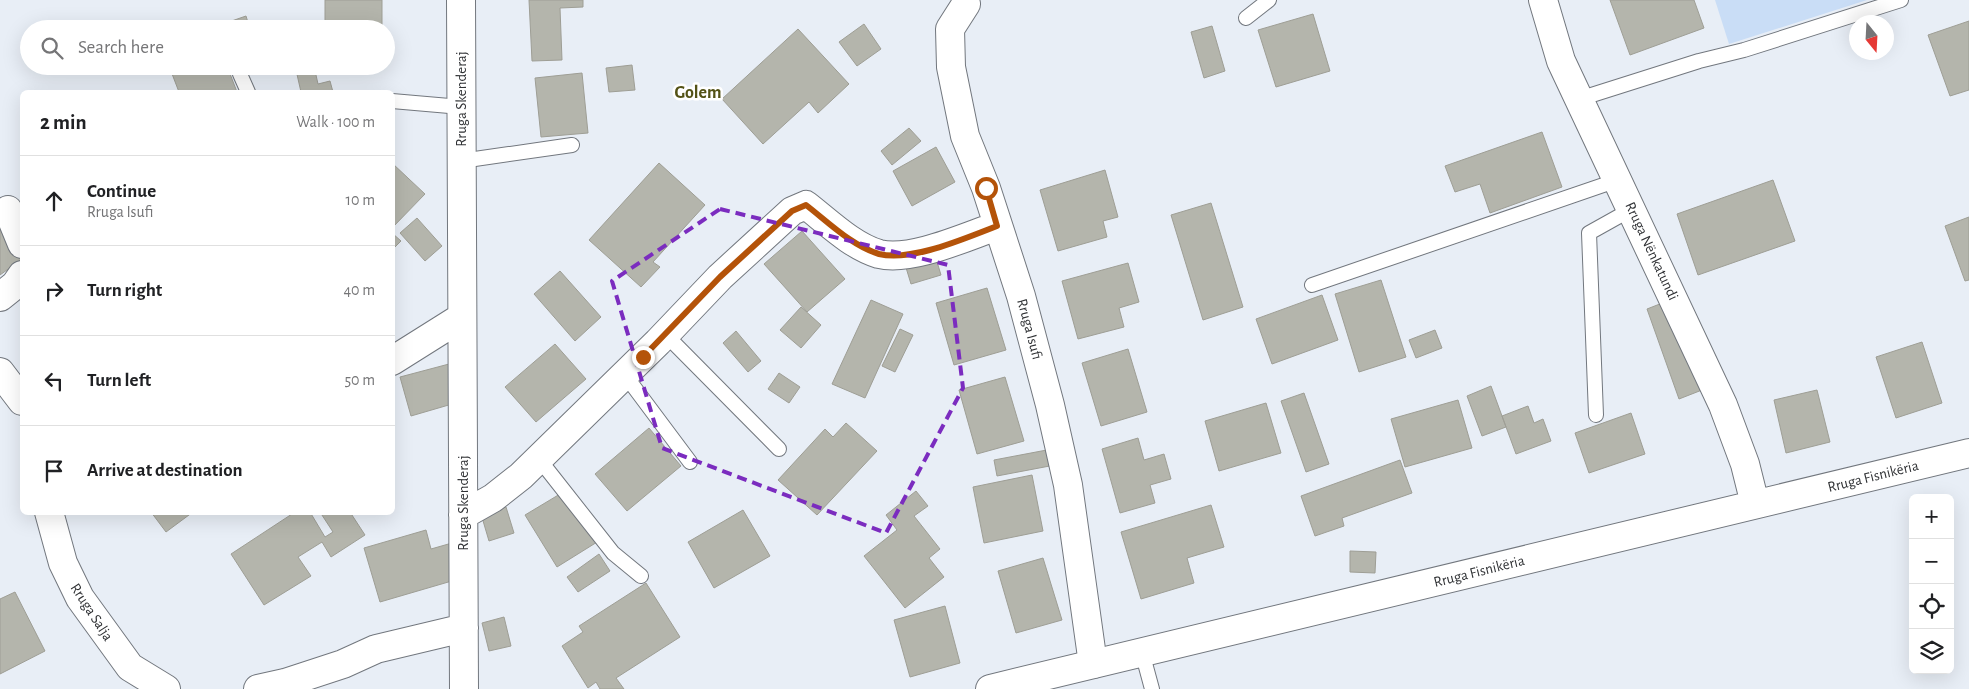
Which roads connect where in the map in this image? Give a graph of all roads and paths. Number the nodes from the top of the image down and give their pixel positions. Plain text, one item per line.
1 (461, 0) edge
2 (1269, 0) edge
3 (1543, 0) edge
4 (1901, 0) edge
5 (966, 4) dead end
6 (1246, 18) dead end
7 (240, 75) edge
8 (247, 90) edge
9 (1579, 99) junction
10 (395, 101) edge
11 (461, 107) junction
12 (572, 145) dead end
13 (461, 161) junction
14 (1618, 180) junction
15 (8, 210) dead end
16 (1632, 210) junction
17 (997, 226) junction
18 (20, 239) edge
19 (20, 278) edge
20 (1312, 285) dead end
21 (0, 297) edge
22 (462, 317) junction
23 (665, 334) junction
24 (395, 359) edge
25 (0, 372) edge
26 (625, 375) junction
27 (20, 398) edge
28 (1596, 415) dead end
29 (779, 449) dead end
30 (1969, 453) edge
31 (539, 458) junction
32 (690, 462) dead end
33 (1755, 504) junction
34 (50, 515) edge
35 (463, 515) junction
36 (641, 576) dead end
37 (464, 628) junction
38 (1142, 652) junction
39 (1094, 664) junction
40 (166, 689) edge
41 (258, 689) edge
42 (464, 689) edge
43 (990, 689) edge
44 (1152, 689) edge

1 - 11 street, Rruga Skenderaj
2 - 6 lane
3 - 9 street, Rruga Nënkatundi
4 - 9 lane
5 - 17 street, Rruga Isufi
7 - 8 lane
9 - 14 street, Rruga Nënkatundi
10 - 11 lane
11 - 13 street, Rruga Skenderaj
12 - 13 lane
13 - 22 street, Rruga Skenderaj
14 - 16 street, Rruga Nënkatundi
14 - 20 lane
15 - 18 street
16 - 28 lane
16 - 33 street, Rruga Nënkatundi
17 - 23 street
17 - 39 street, Rruga Isufi
19 - 21 street
22 - 24 street
22 - 35 street, Rruga Skenderaj
23 - 26 street
23 - 29 lane
25 - 27 street
26 - 31 street
26 - 32 lane
30 - 33 street, Rruga Fisnikëria
31 - 35 street
31 - 36 lane
33 - 38 street, Rruga Fisnikëria
34 - 40 street, Rruga Salja
35 - 37 street, Rruga Skenderaj
37 - 41 street
37 - 42 street, Rruga Skenderaj
38 - 39 street, Rruga Fisnikëria
38 - 44 lane
39 - 43 street, Rruga Fisnikëria

